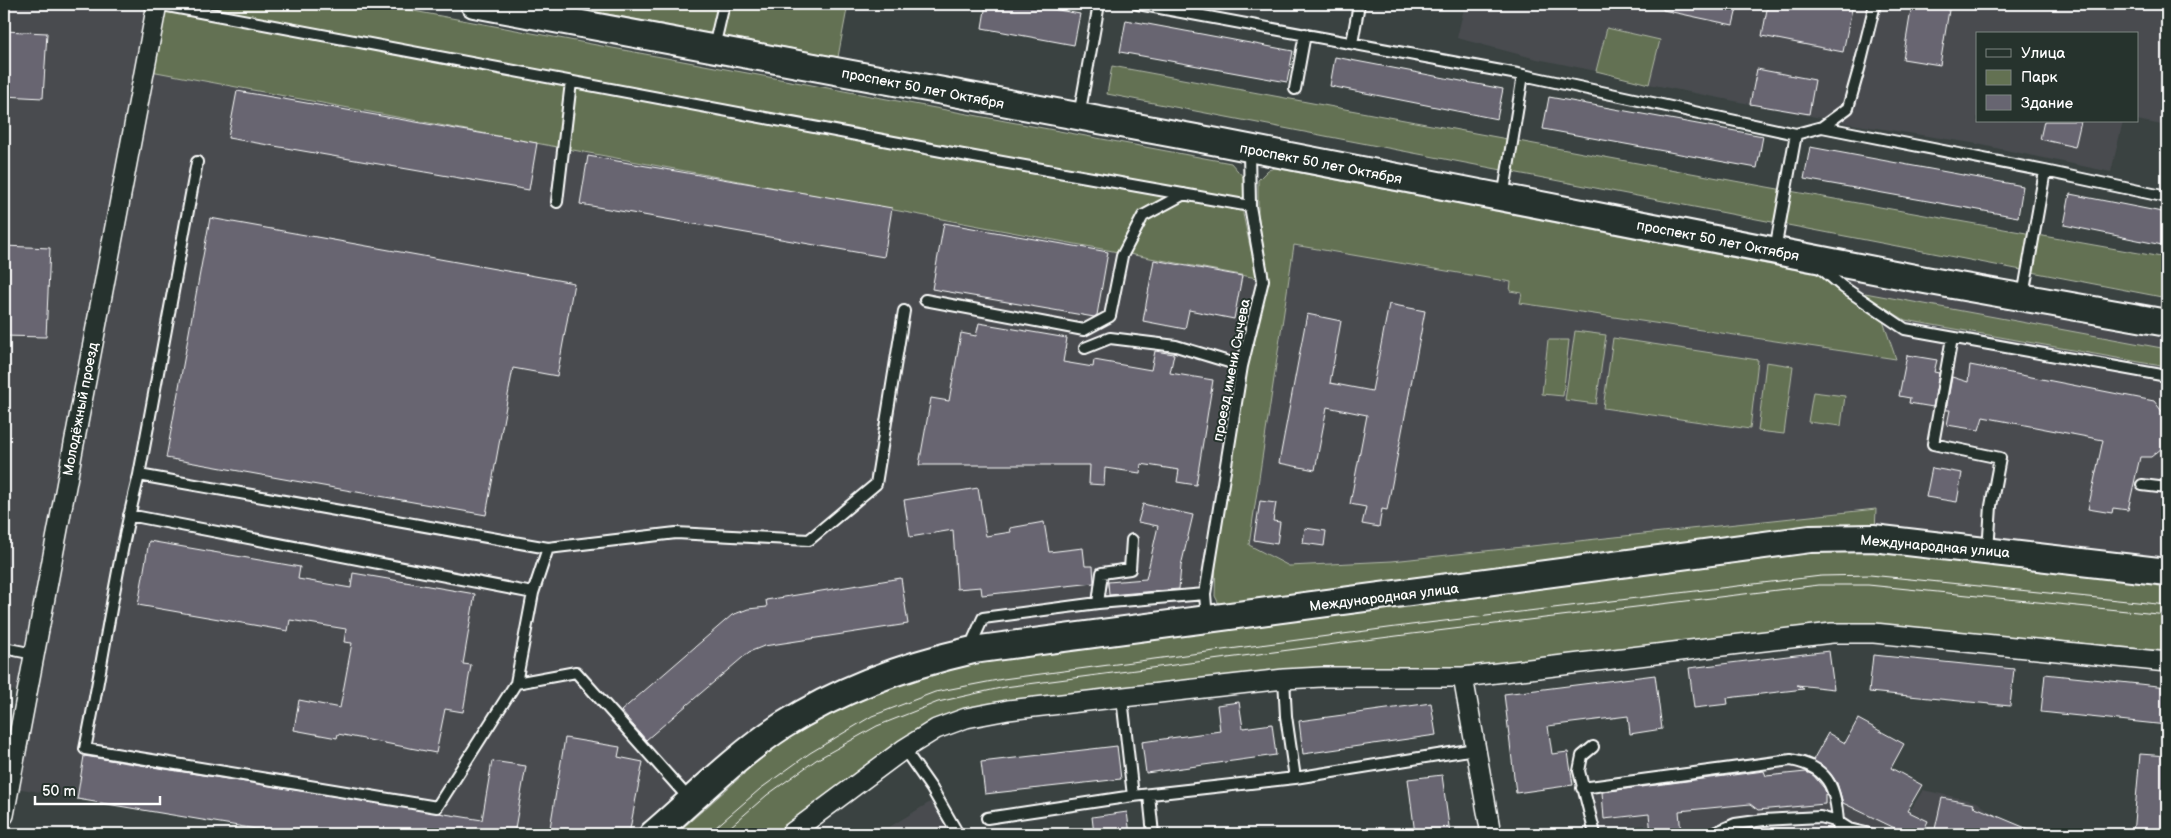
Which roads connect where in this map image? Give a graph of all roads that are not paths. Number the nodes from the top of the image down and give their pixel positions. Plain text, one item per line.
1 (157, 4) edge
2 (474, 4) edge
3 (724, 4) edge
4 (1099, 4) edge
5 (1138, 4) edge
6 (1359, 4) edge
7 (1875, 4) edge
8 (1305, 34) junction
9 (1352, 43) junction
10 (714, 48) junction
11 (1523, 75) junction
12 (571, 82) junction
13 (1295, 89) dead end
14 (1078, 116) junction
15 (1822, 127) junction
16 (1796, 134) junction
17 (1249, 150) junction
18 (197, 162) dead end
19 (2044, 171) junction
20 (1184, 194) junction
21 (2167, 197) edge
22 (1503, 198) junction
23 (557, 202) dead end
24 (1250, 206) junction
25 (1775, 251) junction
26 (1808, 258) junction
27 (2023, 296) junction
28 (925, 300) dead end
29 (904, 311) dead end
30 (2167, 323) edge
31 (1952, 338) junction
32 (1085, 348) dead end
33 (1242, 366) junction
34 (2167, 376) edge
35 (139, 475) junction
36 (2142, 486) dead end
37 (2167, 488) edge
38 (129, 515) junction
39 (1132, 540) dead end
40 (548, 548) junction
41 (1988, 551) junction
42 (2167, 572) edge
43 (533, 593) junction
44 (1098, 603) junction
45 (1206, 607) junction
46 (4, 648) edge
47 (973, 650) junction
48 (34, 654) junction
49 (2167, 662) edge
50 (1463, 677) junction
51 (1284, 679) junction
52 (516, 683) junction
53 (1122, 698) junction
54 (1593, 747) dead end
55 (904, 748) junction
56 (1475, 749) junction
57 (1295, 778) junction
58 (1582, 788) junction
59 (1149, 795) junction
60 (1133, 796) junction
61 (692, 801) junction
62 (4, 815) edge
63 (987, 818) dead end
64 (1838, 822) junction
65 (654, 834) edge
66 (790, 834) edge
67 (958, 834) edge
68 (1153, 834) edge
69 (1491, 834) edge
70 (1595, 834) edge
71 (1712, 834) edge
72 (1839, 834) edge
73 (1870, 834) edge

1 - 12 lane
1 - 48 street, Молодёжный проезд
2 - 10 main road, проспект 50 лет Октября
3 - 10 lane
4 - 14 lane
5 - 8 lane
6 - 9 lane
7 - 15 lane
8 - 9 lane
8 - 13 lane
9 - 11 lane
10 - 14 main road, проспект 50 лет Октября
11 - 16 lane
11 - 22 lane
12 - 20 lane
12 - 23 lane
14 - 17 main road, проспект 50 лет Октября
15 - 16 lane
15 - 19 lane
16 - 25 lane
17 - 22 main road, проспект 50 лет Октября
17 - 24 lane, проезд имени Сычева
18 - 35 lane
19 - 21 lane
19 - 27 lane
20 - 24 lane
20 - 28 lane
22 - 25 main road, проспект 50 лет Октября
24 - 33 lane, проезд имени Сычева
25 - 26 main road, проспект 50 лет Октября
26 - 27 main road, проспект 50 лет Октября
26 - 31 lane
27 - 30 main road, проспект 50 лет Октября
29 - 40 lane
31 - 34 lane
31 - 41 lane
32 - 33 lane
33 - 45 lane, проезд имени Сычева
35 - 38 lane
35 - 40 lane
36 - 37 lane
38 - 43 lane
38 - 52 lane
39 - 44 lane
40 - 43 lane
41 - 42 main road, Международная улица
41 - 45 main road, Международная улица
43 - 52 lane
44 - 45 lane
44 - 47 lane
45 - 47 main road, Международная улица
46 - 48 lane
47 - 61 main road, Международная улица
48 - 62 street, Молодёжный проезд
49 - 50 street
50 - 51 street
50 - 56 street
51 - 53 street
51 - 57 lane
52 - 61 lane
53 - 55 street
53 - 60 lane
54 - 58 lane
55 - 66 street
55 - 67 lane
56 - 57 lane
56 - 69 street
57 - 59 lane
58 - 64 lane
58 - 70 lane
59 - 60 lane
59 - 68 lane
60 - 63 lane
61 - 65 main road, Международная улица
64 - 71 lane
64 - 72 lane
64 - 73 lane

